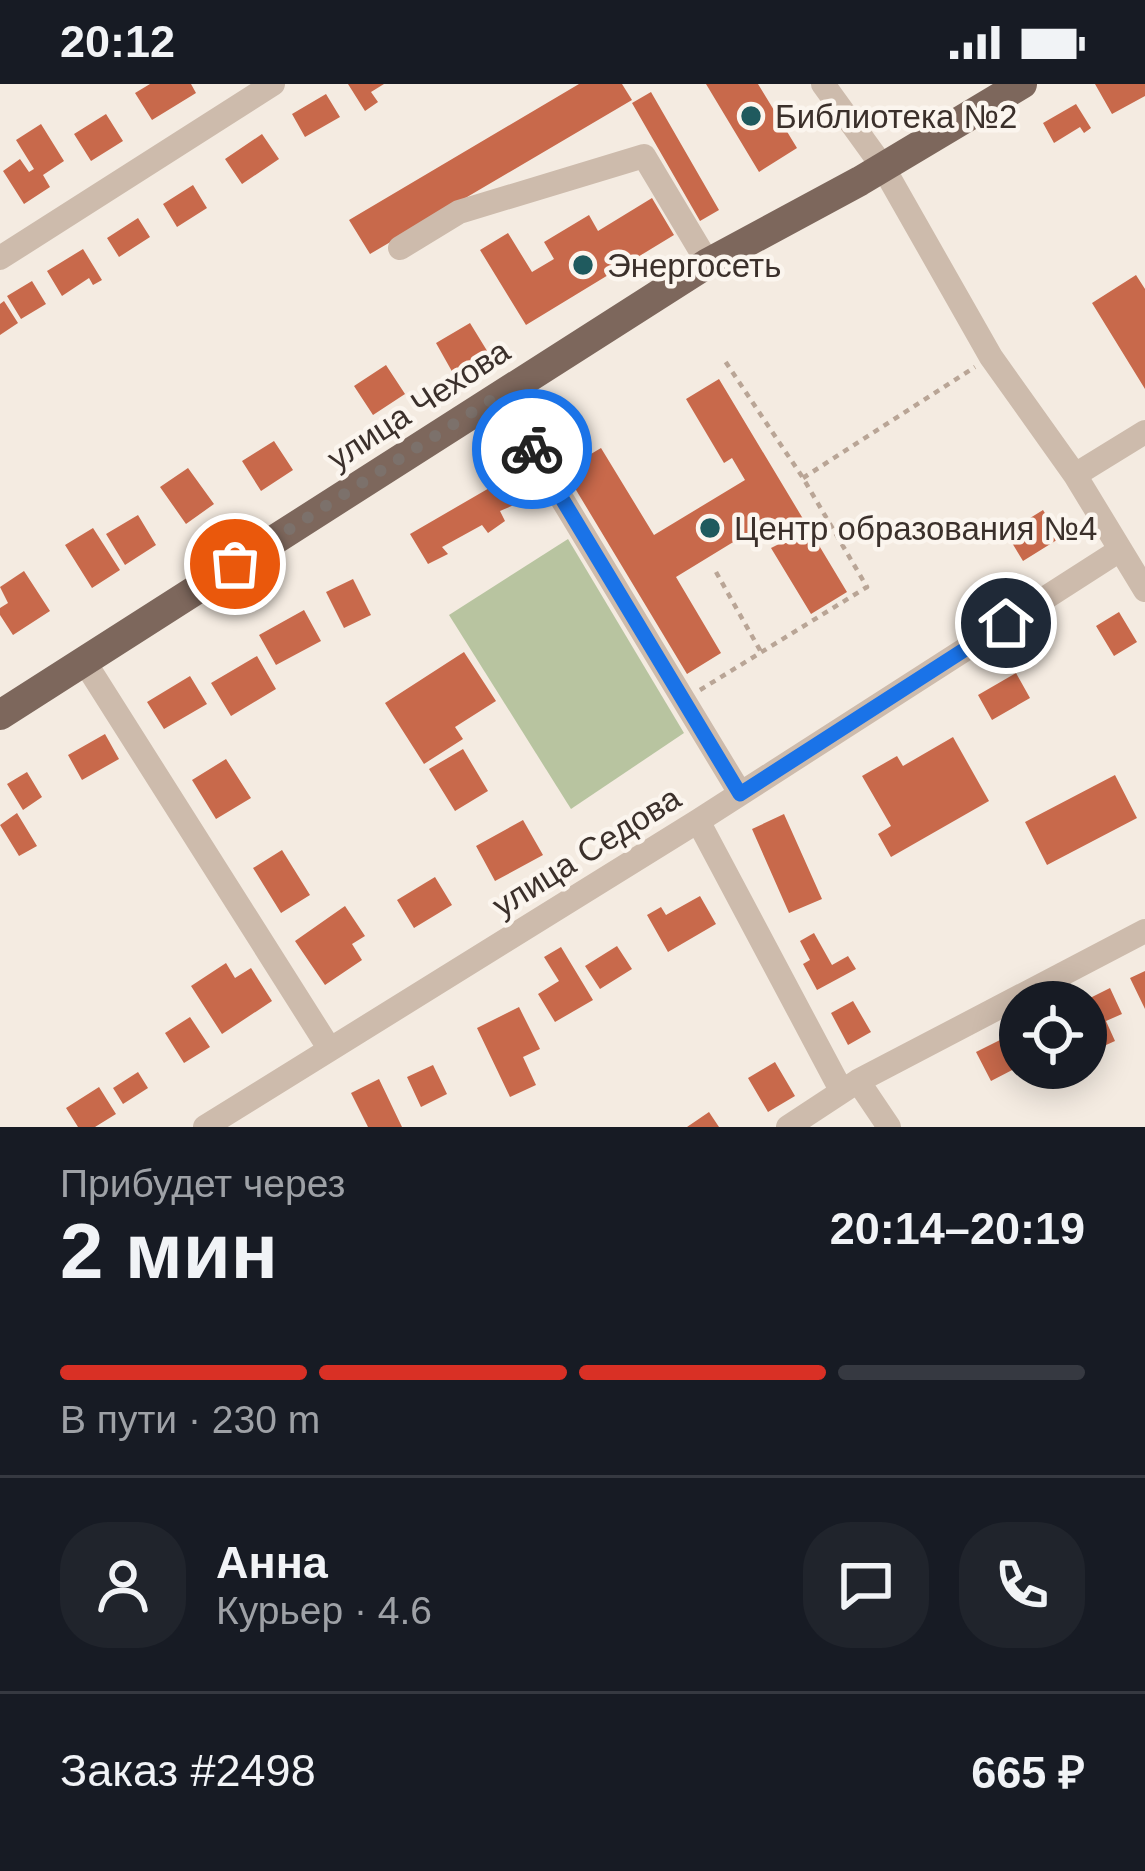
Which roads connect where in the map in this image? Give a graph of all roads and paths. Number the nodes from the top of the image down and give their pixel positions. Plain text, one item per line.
1 (273, 84) edge
2 (823, 84) edge
3 (1022, 84) edge
4 (884, 167) junction
5 (400, 248) dead end
6 (0, 258) edge
7 (709, 263) junction
8 (991, 357) junction
9 (725, 361) dead end
10 (499, 395) junction
11 (1145, 432) edge
12 (1076, 475) junction
13 (803, 478) junction
14 (1120, 550) junction
15 (716, 572) dead end
16 (1145, 590) edge
17 (761, 652) junction
18 (85, 661) junction
19 (684, 700) junction
20 (0, 715) edge
21 (740, 794) junction
22 (698, 821) junction
23 (1145, 931) edge
24 (329, 1048) junction
25 (849, 1086) junction
26 (205, 1127) edge
27 (788, 1127) edge
28 (889, 1127) edge

1 - 6 street
2 - 4 street
3 - 4 main road, улица Чехова
4 - 7 main road, улица Чехова
4 - 8 street
5 - 7 street
7 - 10 main road, улица Чехова
8 - 12 street
8 - 13 path
9 - 13 path
10 - 18 main road, улица Чехова
10 - 19 street
11 - 12 street
12 - 14 street
13 - 17 path
14 - 16 street
14 - 21 street, улица Седова
15 - 17 path
17 - 19 path
18 - 20 main road, улица Чехова
18 - 24 street
19 - 21 street
21 - 22 street, улица Седова
22 - 24 street, улица Седова
22 - 25 street
23 - 25 street
24 - 26 street, улица Седова
25 - 27 street
25 - 28 street

